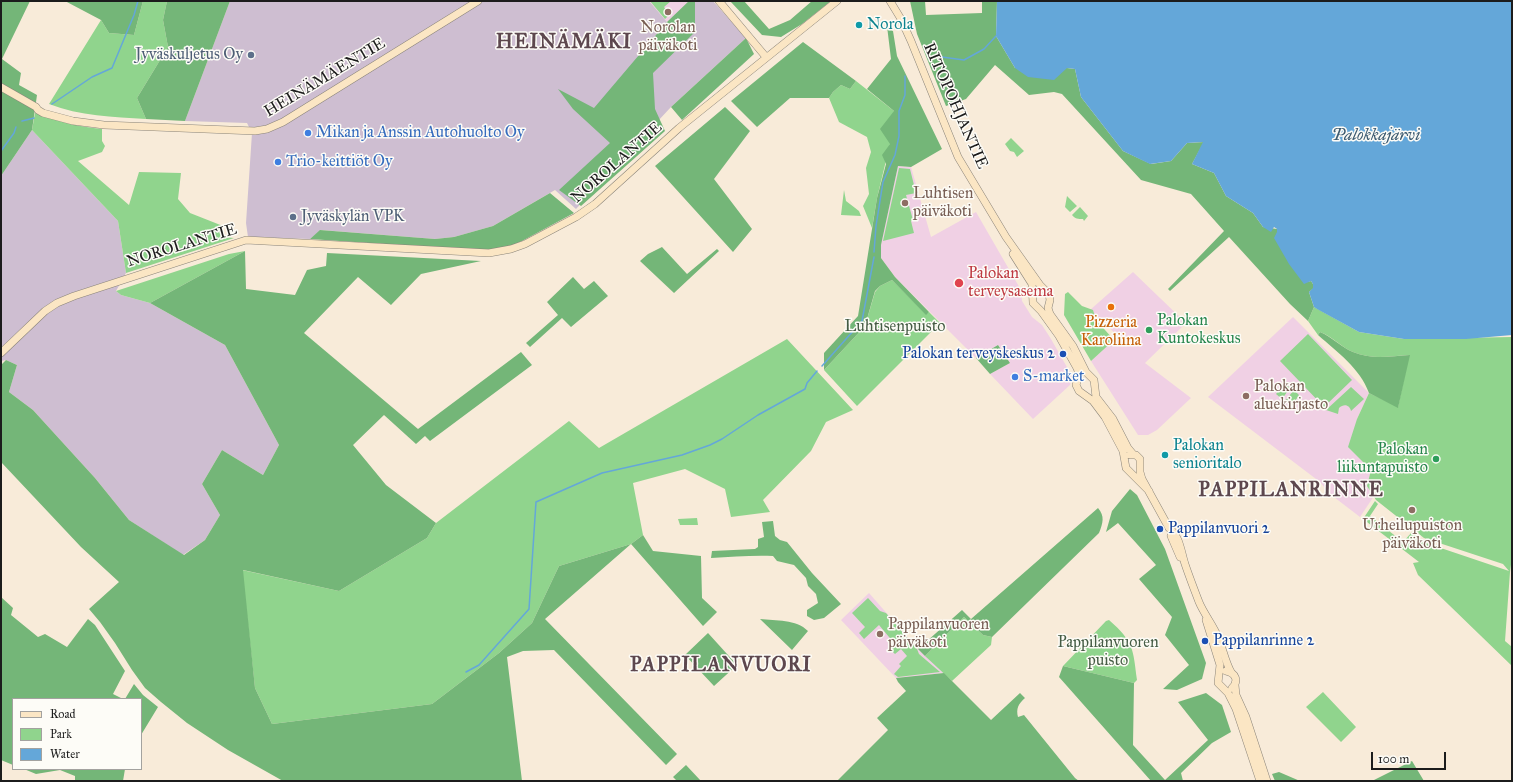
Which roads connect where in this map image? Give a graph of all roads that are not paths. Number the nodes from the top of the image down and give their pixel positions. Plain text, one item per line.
1 (478, 1) edge
2 (719, 1) edge
3 (837, 1) edge
4 (892, 2) edge
5 (766, 56) junction
6 (1, 87) edge
7 (1006, 237) junction
8 (1044, 289) junction
9 (1032, 294) junction
10 (1049, 304) junction
11 (1038, 307) junction
12 (1, 353) edge
13 (1090, 376) junction
14 (1078, 379) junction
15 (1095, 386) junction
16 (1084, 393) junction
17 (1134, 454) junction
18 (1124, 462) junction
19 (1140, 467) junction
20 (1129, 471) junction
21 (1148, 491) junction
22 (1203, 610) junction
23 (1231, 672) junction
24 (1220, 676) junction
25 (1235, 685) junction
26 (1224, 689) junction
27 (1260, 781) edge
28 (1267, 781) edge

1 - 6 street, HEINÄMÄENTIE
2 - 5 street
3 - 5 street, NOROLANTIE
4 - 7 street, RITOPOHJANTIE
5 - 12 street, NOROLANTIE
7 - 8 street, RITOPOHJANTIE
7 - 9 street, RITOPOHJANTIE
8 - 9 street
8 - 10 street
9 - 11 street
10 - 11 street
10 - 13 street
11 - 14 street
13 - 14 street
13 - 15 street
14 - 16 street
15 - 16 street
15 - 17 street
16 - 18 street
17 - 18 street
17 - 19 street
18 - 20 street
19 - 20 street
19 - 21 street
20 - 21 street
21 - 22 street
22 - 23 street
22 - 24 street
23 - 24 street
23 - 25 street
24 - 26 street
25 - 26 street
25 - 28 street
26 - 27 street

